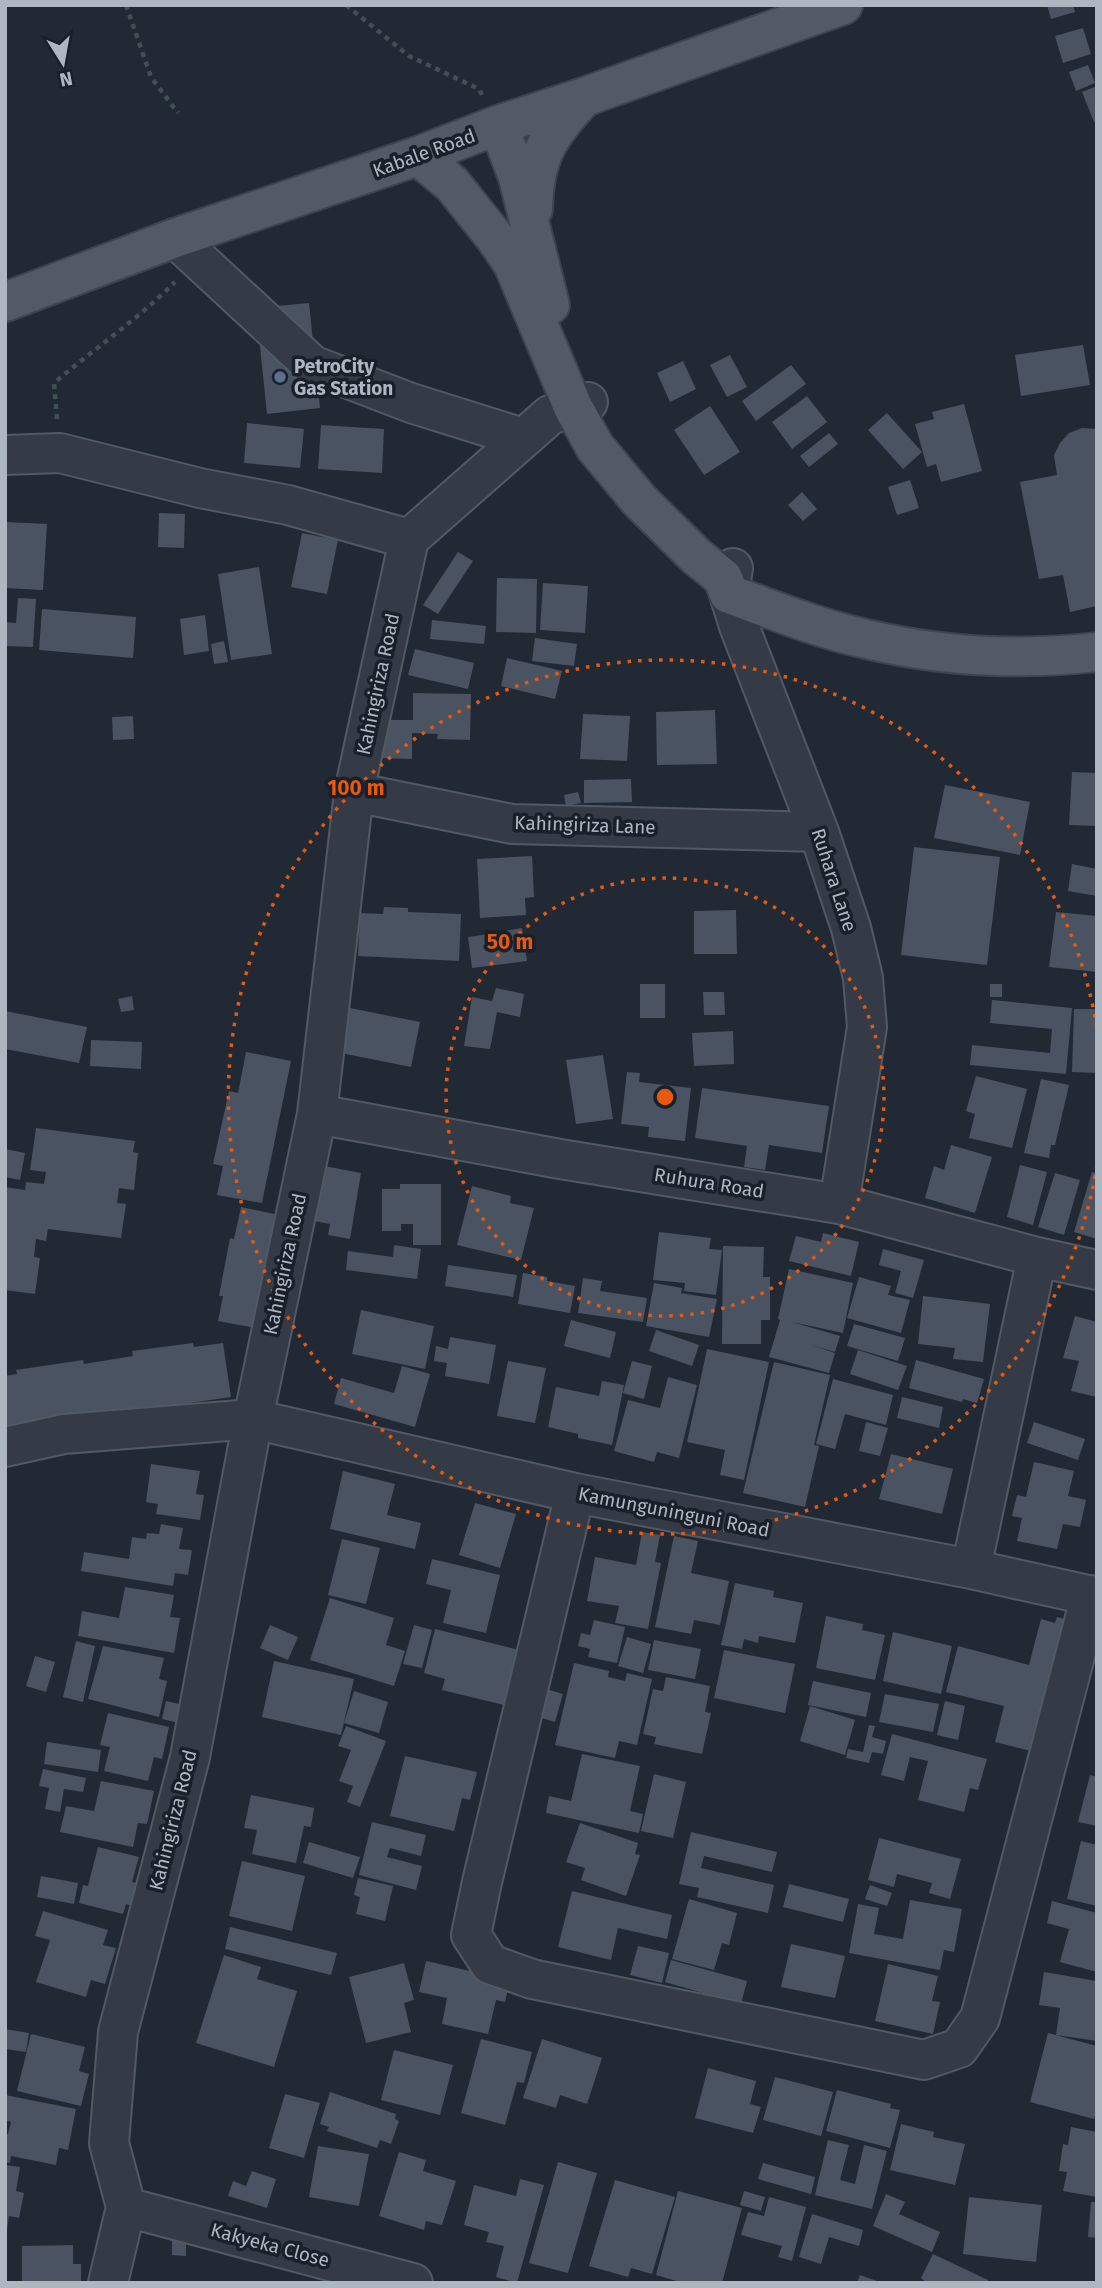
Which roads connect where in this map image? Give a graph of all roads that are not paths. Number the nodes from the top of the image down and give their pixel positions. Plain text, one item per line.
1 (843, 5) edge
2 (584, 97) junction
3 (498, 125) junction
4 (418, 156) junction
5 (532, 234) junction
6 (186, 248) junction
7 (5, 302) edge
8 (580, 404) junction
9 (523, 438) junction
10 (5, 455) edge
11 (409, 539) junction
12 (731, 581) junction
13 (1097, 639) edge
14 (1097, 652) edge
15 (354, 792) junction
16 (819, 832) junction
17 (317, 1114) junction
18 (839, 1204) junction
19 (1037, 1257) junction
20 (1097, 1270) edge
21 (253, 1419) junction
22 (5, 1447) edge
23 (575, 1493) junction
24 (971, 1569) junction
25 (1094, 1596) edge
26 (126, 2207) junction
27 (108, 2283) edge
28 (414, 2283) edge

1 - 2 main road, Kabale Road
2 - 3 main road, Kabale Road
2 - 5 main road
3 - 4 main road, Kabale Road
3 - 5 main road
4 - 6 main road, Kabale Road
4 - 8 main road
5 - 8 main road
6 - 7 main road, Kabale Road
6 - 9 street
8 - 9 street
8 - 12 main road
9 - 11 street
10 - 11 street
11 - 15 street, Kahingiriza Road
12 - 13 main road
12 - 14 main road
12 - 16 street, Ruhara Lane
15 - 16 street, Kahingiriza Lane
15 - 17 street, Kahingiriza Road
16 - 18 street, Ruhara Lane
17 - 18 street, Ruhura Road
17 - 21 street, Kahingiriza Road
18 - 19 street, Ruhura Road
19 - 20 street, Ruhura Road
19 - 24 street
21 - 22 street, Kamunguninguni Road
21 - 23 street, Kamunguninguni Road
21 - 26 street, Kahingiriza Road
23 - 24 street, Kamunguninguni Road
23 - 25 street
24 - 25 street, Kamunguninguni Road
26 - 27 street
26 - 28 street, Kakyeka Close

